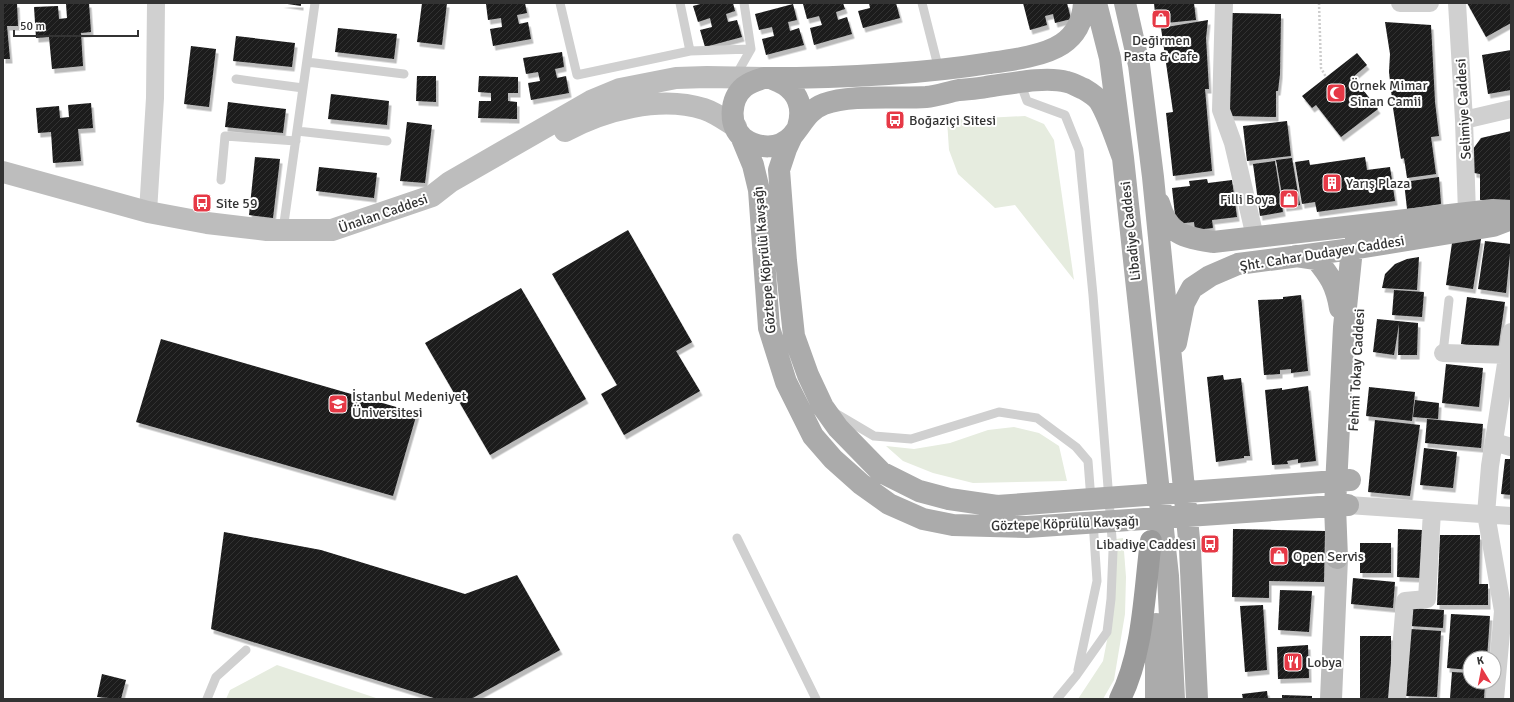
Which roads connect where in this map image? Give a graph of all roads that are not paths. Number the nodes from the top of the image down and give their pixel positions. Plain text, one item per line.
1 (156, 3) edge
2 (315, 3) edge
3 (560, 3) edge
4 (680, 3) edge
5 (744, 3) edge
6 (922, 3) edge
7 (1084, 3) edge
8 (1096, 3) edge
9 (1125, 3) edge
10 (1224, 3) edge
11 (1400, 3) edge
12 (1430, 3) edge
13 (1457, 3) edge
14 (751, 49) junction
15 (690, 51) junction
16 (307, 62) junction
17 (939, 72) junction
18 (404, 74) dead end
19 (734, 78) junction
20 (236, 79) dead end
21 (768, 79) junction
22 (1020, 82) junction
23 (303, 88) junction
24 (1511, 109) edge
25 (1464, 120) junction
26 (297, 130) junction
27 (738, 131) junction
28 (795, 132) junction
29 (296, 141) junction
30 (387, 141) dead end
31 (1123, 158) junction
32 (3, 172) edge
33 (1152, 177) junction
34 (221, 180) dead end
35 (432, 196) junction
36 (1511, 211) edge
37 (148, 212) junction
38 (1467, 214) junction
39 (1511, 219) edge
40 (1364, 225) junction
41 (283, 230) junction
42 (1255, 237) junction
43 (1384, 244) junction
44 (1352, 249) junction
45 (1293, 256) junction
46 (1449, 300) dead end
47 (1344, 327) junction
48 (1511, 332) edge
49 (1444, 353) joint
50 (1509, 355) edge
51 (1172, 364) junction
52 (1146, 383) junction
53 (823, 407) junction
54 (1494, 442) junction
55 (1511, 447) edge
56 (1343, 481) junction
57 (1341, 505) junction
58 (1432, 511) junction
59 (1486, 514) junction
60 (1511, 516) edge
61 (737, 538) dead end
62 (1151, 541) junction
63 (1190, 549) junction
64 (1337, 558) joint
65 (1507, 612) edge
66 (1156, 630) junction
67 (246, 650) dead end
68 (1076, 676) junction
69 (207, 699) edge
70 (816, 699) edge
71 (1057, 699) edge
72 (1120, 699) edge
73 (1147, 699) edge
74 (1156, 699) edge
75 (1174, 699) edge
76 (1197, 699) edge
77 (1213, 699) edge
78 (1331, 699) edge
79 (1397, 699) edge
80 (1495, 699) edge

1 - 37 street
2 - 16 lane
3 - 15 lane
4 - 15 lane
5 - 14 lane
6 - 17 lane
7 - 17 main road
8 - 31 main road, Libadiye Caddesi
9 - 33 main road, Libadiye Caddesi
10 - 42 street
11 - 12 street
13 - 25 street, Selimiye Caddesi
14 - 15 lane
14 - 19 lane
16 - 18 lane
16 - 23 lane
17 - 21 main road
19 - 21 street, Ünalan Caddesi
19 - 35 street, Ünalan Caddesi
20 - 23 lane
21 - 27 main road
21 - 28 main road
22 - 28 main road
22 - 31 main road
22 - 68 lane
23 - 26 lane
24 - 25 street
25 - 38 street, Selimiye Caddesi
26 - 29 lane
26 - 30 lane
27 - 28 main road
27 - 35 street
27 - 57 main road, Göztepe Köprülü Kavşağı
28 - 53 main road, Göztepe Köprülü Kavşağı
29 - 34 lane
29 - 41 lane
31 - 52 main road, Libadiye Caddesi
32 - 37 street, Ünalan Caddesi
33 - 42 main road, Şht. Cahar Dudayev Caddesi
33 - 51 main road, Libadiye Caddesi
35 - 41 street, Ünalan Caddesi
36 - 38 main road, Şht. Cahar Dudayev Caddesi
37 - 41 street, Ünalan Caddesi
38 - 40 main road, Şht. Cahar Dudayev Caddesi
39 - 43 main road, Şht. Cahar Dudayev Caddesi
40 - 42 main road, Şht. Cahar Dudayev Caddesi
40 - 44 main road
43 - 44 main road, Şht. Cahar Dudayev Caddesi
43 - 56 main road, Fehmi Tokay Caddesi
44 - 45 main road, Şht. Cahar Dudayev Caddesi
44 - 47 main road
45 - 47 main road
45 - 51 main road, Şht. Cahar Dudayev Caddesi
46 - 49 lane
47 - 56 main road, Fehmi Tokay Caddesi
48 - 50 street
49 - 50 street
50 - 54 street
51 - 63 main road, Libadiye Caddesi
52 - 62 main road
52 - 75 main road, Libadiye Caddesi
53 - 56 main road, Göztepe Köprülü Kavşağı
53 - 68 lane
54 - 55 street
54 - 59 street
56 - 57 main road, Fehmi Tokay Caddesi
57 - 58 street
57 - 64 main road, Fehmi Tokay Caddesi
58 - 59 street
58 - 79 street
59 - 60 street
59 - 65 street
61 - 70 lane
62 - 66 main road
62 - 72 highway
63 - 76 main road, Libadiye Caddesi
63 - 77 main road
64 - 78 street
65 - 80 street
66 - 73 lane
66 - 74 main road
67 - 69 lane
68 - 71 lane

